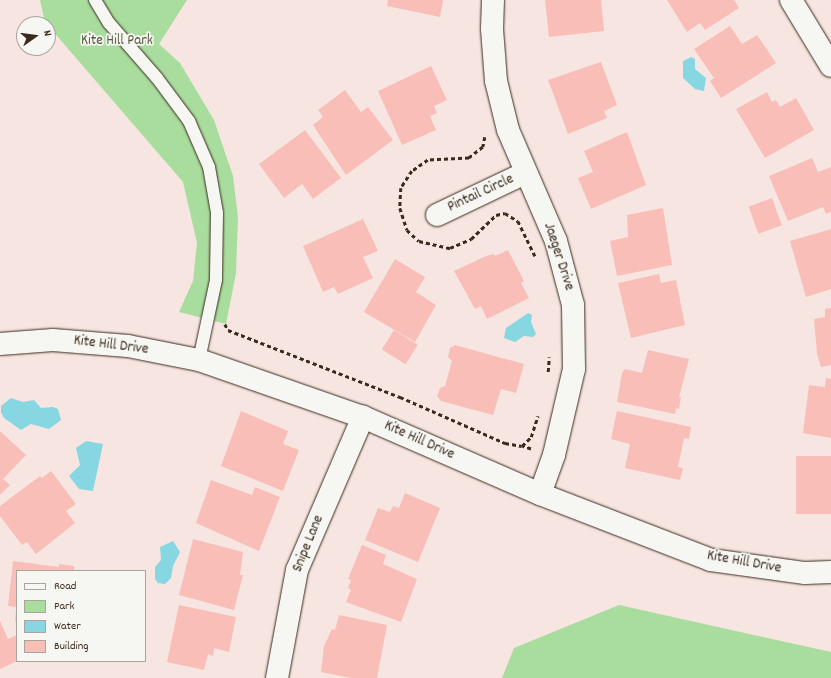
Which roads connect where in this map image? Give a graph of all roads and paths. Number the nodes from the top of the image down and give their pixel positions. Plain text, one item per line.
1 (95, 0) edge
2 (493, 0) edge
3 (791, 0) edge
4 (831, 66) edge
5 (486, 135) dead end
6 (525, 173) junction
7 (437, 215) dead end
8 (536, 259) dead end
9 (208, 317) junction
10 (0, 344) edge
11 (549, 354) dead end
12 (199, 360) junction
13 (548, 375) dead end
14 (540, 409) dead end
15 (363, 417) junction
16 (522, 446) junction
17 (554, 455) junction
18 (540, 494) junction
19 (831, 572) edge
20 (277, 678) edge

1 - 9 lane
2 - 6 street, Jaeger Drive
3 - 4 street
5 - 8 path
6 - 7 street, Pintail Circle
6 - 17 street, Jaeger Drive
9 - 12 lane
9 - 16 path
10 - 12 street, Kite Hill Drive
11 - 13 path
12 - 15 street, Kite Hill Drive
14 - 16 path
15 - 18 street, Kite Hill Drive
15 - 20 street, Snipe Lane
16 - 17 path
17 - 18 street, Jaeger Drive
18 - 19 street, Kite Hill Drive

